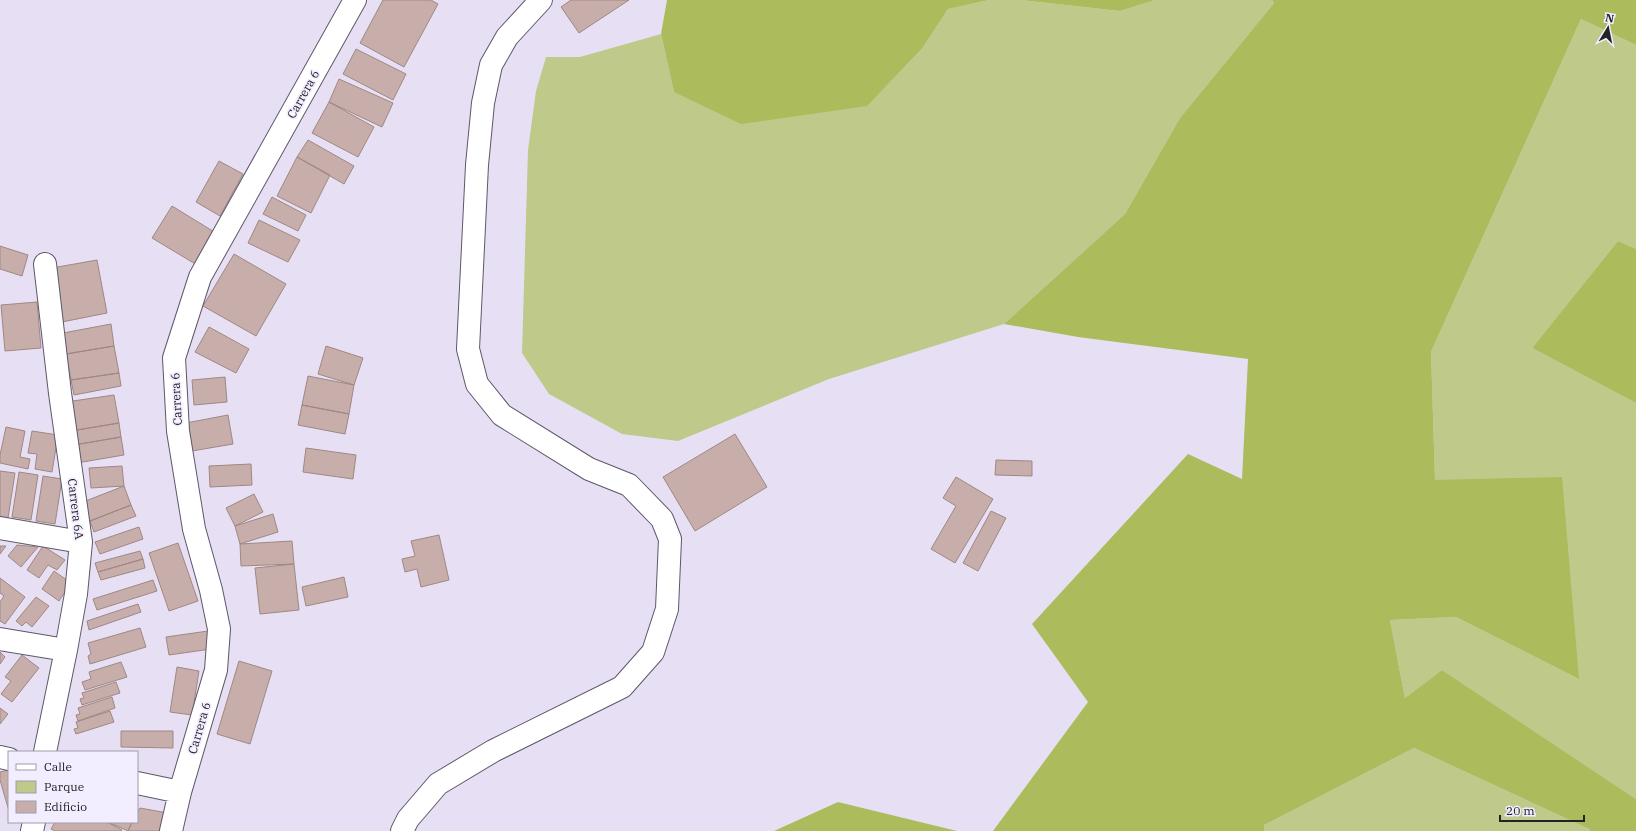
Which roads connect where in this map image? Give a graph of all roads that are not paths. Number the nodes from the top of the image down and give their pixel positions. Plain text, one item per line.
1 (355, 0) edge
2 (541, 0) edge
3 (45, 264) dead end
4 (0, 528) edge
5 (81, 542) junction
6 (0, 639) edge
7 (66, 650) junction
8 (45, 751) edge
9 (138, 783) edge
10 (180, 792) junction
11 (171, 831) edge
12 (402, 831) edge

1 - 10 street, Carrera 6
2 - 12 street
3 - 5 street, Carrera 6A
4 - 5 street
5 - 7 street, Carrera 6A
6 - 7 street
7 - 8 street, Carrera 6A
9 - 10 street
10 - 11 street, Carrera 6

